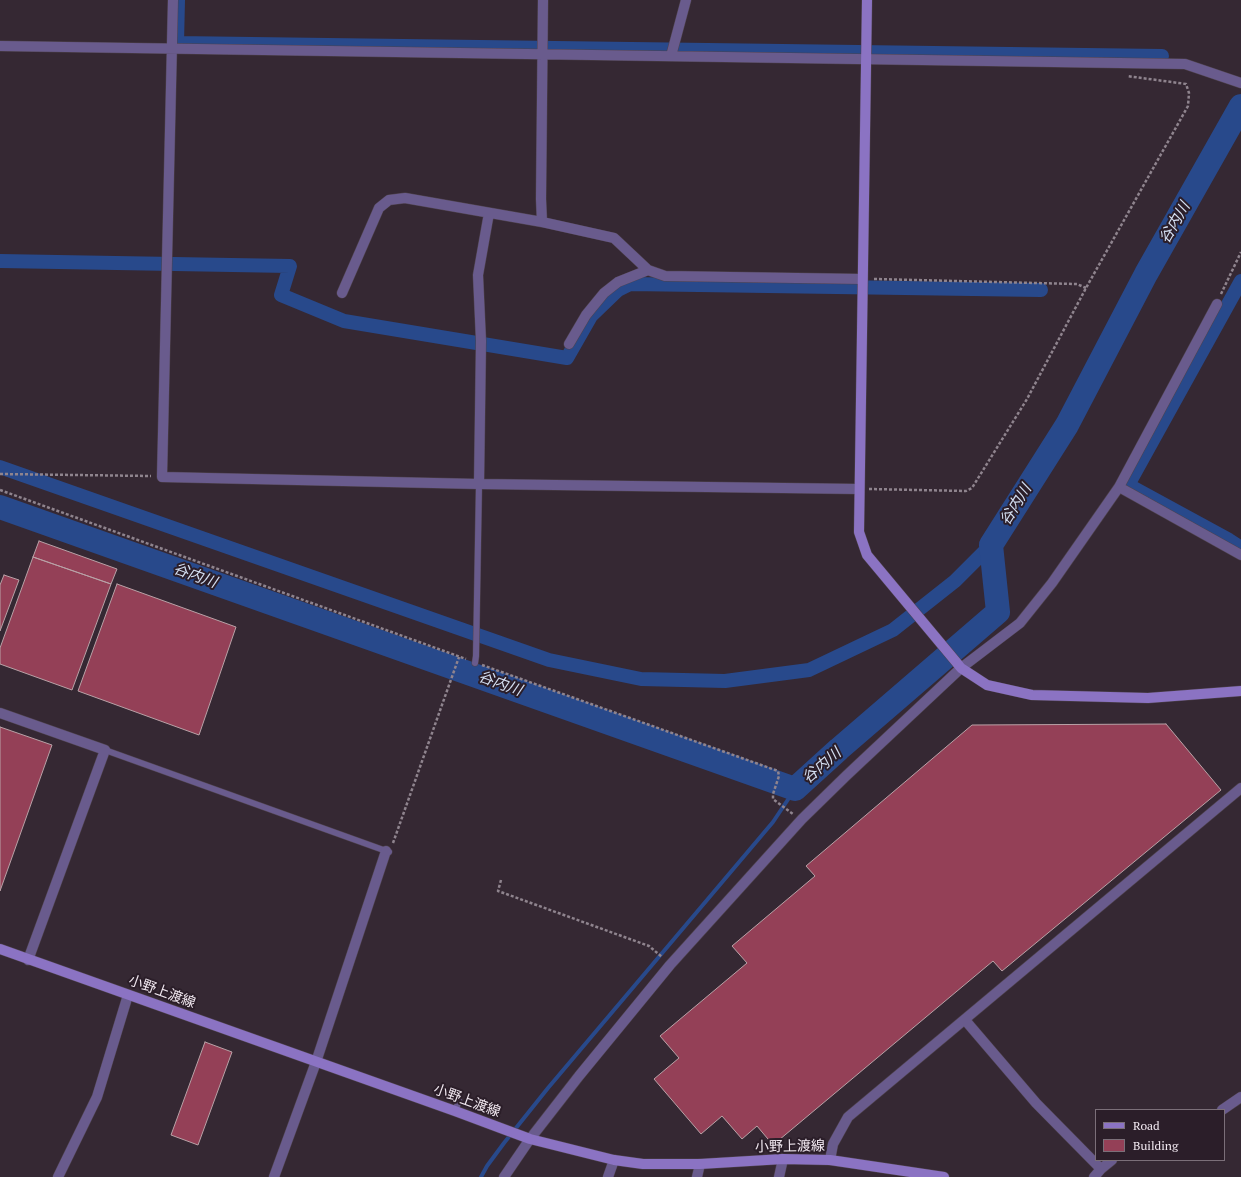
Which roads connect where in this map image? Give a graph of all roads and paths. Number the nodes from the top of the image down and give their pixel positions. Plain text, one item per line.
1 (173, 0) edge
2 (543, 0) edge
3 (686, 0) edge
4 (867, 0) edge
5 (0, 46) edge
6 (172, 49) junction
7 (542, 54) junction
8 (671, 56) junction
9 (866, 59) junction
10 (1111, 63) junction
11 (1241, 83) edge
12 (489, 213) junction
13 (542, 222) junction
14 (1241, 252) edge
15 (648, 270) junction
16 (862, 279) junction
17 (1086, 288) junction
18 (342, 293) dead end
19 (1217, 304) joint
20 (569, 344) dead end
21 (0, 474) edge
22 (162, 477) junction
23 (479, 484) junction
24 (1119, 487) junction
25 (859, 489) junction
26 (0, 490) edge
27 (1241, 555) edge
28 (459, 658) junction
29 (475, 663) junction
30 (959, 665) junction
31 (1241, 692) edge
32 (0, 713) edge
33 (105, 750) junction
34 (1241, 788) edge
35 (796, 815) dead end
36 (388, 851) junction
37 (501, 880) dead end
38 (0, 949) edge
39 (28, 960) junction
40 (665, 960) dead end
41 (128, 995) junction
42 (965, 1020) junction
43 (316, 1062) junction
44 (1241, 1097) edge
45 (459, 1101) dead end
46 (1223, 1109) edge
47 (455, 1111) junction
48 (530, 1139) junction
49 (783, 1159) junction
50 (614, 1160) junction
51 (830, 1160) junction
52 (1111, 1161) edge
53 (700, 1164) junction
54 (1101, 1169) junction
55 (58, 1177) edge
56 (274, 1177) edge
57 (504, 1177) edge
58 (608, 1177) edge
59 (697, 1177) edge
60 (779, 1177) edge
61 (943, 1177) edge
62 (1094, 1177) edge

1 - 6 street
2 - 7 street
3 - 8 street
4 - 9 main road
5 - 6 street
6 - 7 street
6 - 22 street
7 - 8 street
7 - 13 street
8 - 9 street
9 - 10 street
9 - 16 main road
10 - 11 street
10 - 17 path
12 - 13 street
12 - 18 street
12 - 23 street
13 - 15 street
14 - 19 path
15 - 16 street
15 - 20 street
16 - 17 path
16 - 25 main road
17 - 25 path
19 - 24 street
21 - 22 path
22 - 23 street
23 - 25 street
23 - 29 lane
24 - 27 street
24 - 30 street
25 - 30 main road
26 - 28 path
28 - 29 path
28 - 36 path
29 - 35 path
30 - 31 main road
30 - 48 street
32 - 33 street
33 - 36 lane
33 - 39 street
34 - 42 street
36 - 43 street
37 - 40 path
38 - 39 main road, 小野上渡線
39 - 41 main road, 小野上渡線
41 - 43 main road, 小野上渡線
41 - 55 street
42 - 51 street
42 - 54 street
43 - 47 main road, 小野上渡線
43 - 56 street
44 - 46 street
45 - 47 lane
47 - 48 main road, 小野上渡線
48 - 50 main road, 小野上渡線
48 - 57 street
49 - 51 main road, 小野上渡線
49 - 53 main road, 小野上渡線
49 - 60 street
50 - 53 main road, 小野上渡線
50 - 58 street
51 - 61 main road, 小野上渡線
52 - 54 street
53 - 59 street
54 - 62 street

